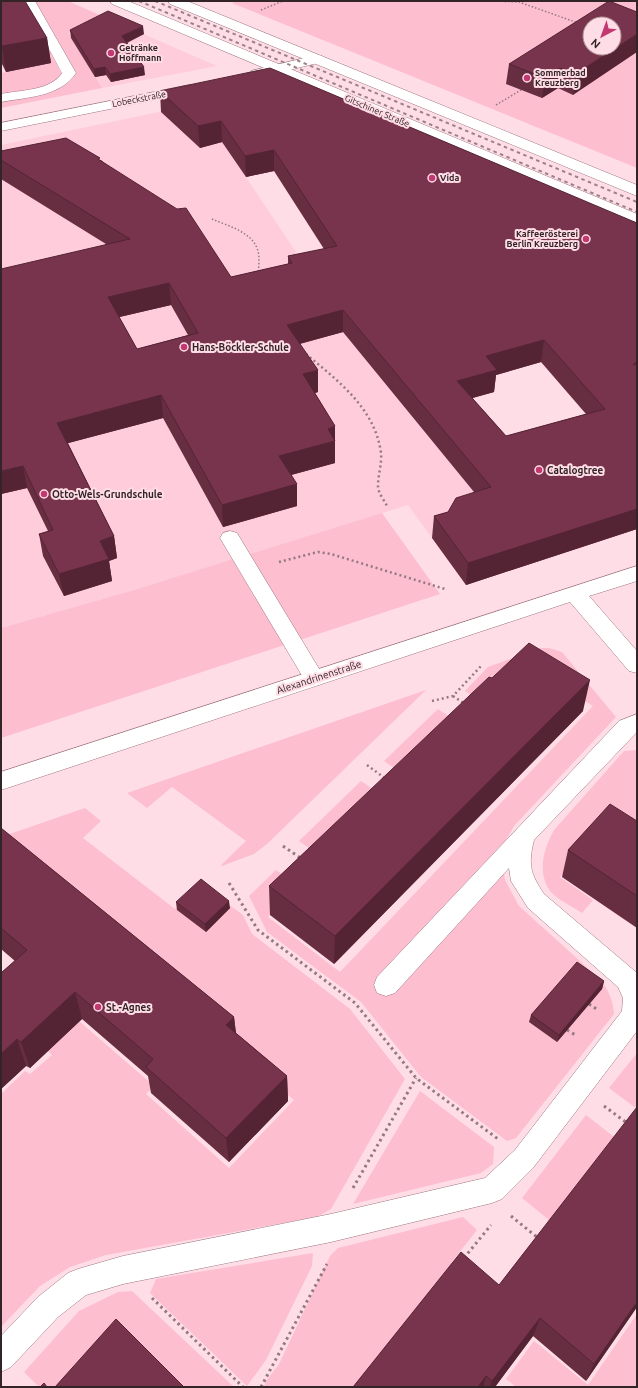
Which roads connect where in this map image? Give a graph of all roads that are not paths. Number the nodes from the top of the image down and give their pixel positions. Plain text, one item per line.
1 (29, 1) edge
2 (117, 1) edge
3 (175, 1) edge
4 (317, 59) junction
5 (277, 69) junction
6 (242, 78) edge
7 (205, 86) edge
8 (1, 98) edge
9 (1, 127) edge
10 (637, 191) edge
11 (637, 220) edge
12 (230, 538) dead end
13 (637, 573) edge
14 (575, 594) junction
15 (637, 665) edge
16 (314, 678) junction
17 (637, 722) edge
18 (1, 781) edge
19 (524, 836) junction
20 (386, 986) dead end
21 (1, 1357) edge

1 - 8 lane
2 - 5 main road, Gitschiner Straße
3 - 4 main road
4 - 5 main road
4 - 10 main road
5 - 6 main road
5 - 11 main road, Gitschiner Straße
7 - 9 main road, Lobeckstraße
12 - 16 lane
13 - 14 main road, Alexandrinenstraße
14 - 15 main road
14 - 16 main road, Alexandrinenstraße
16 - 18 main road, Alexandrinenstraße
17 - 19 lane
19 - 20 lane
19 - 21 lane

